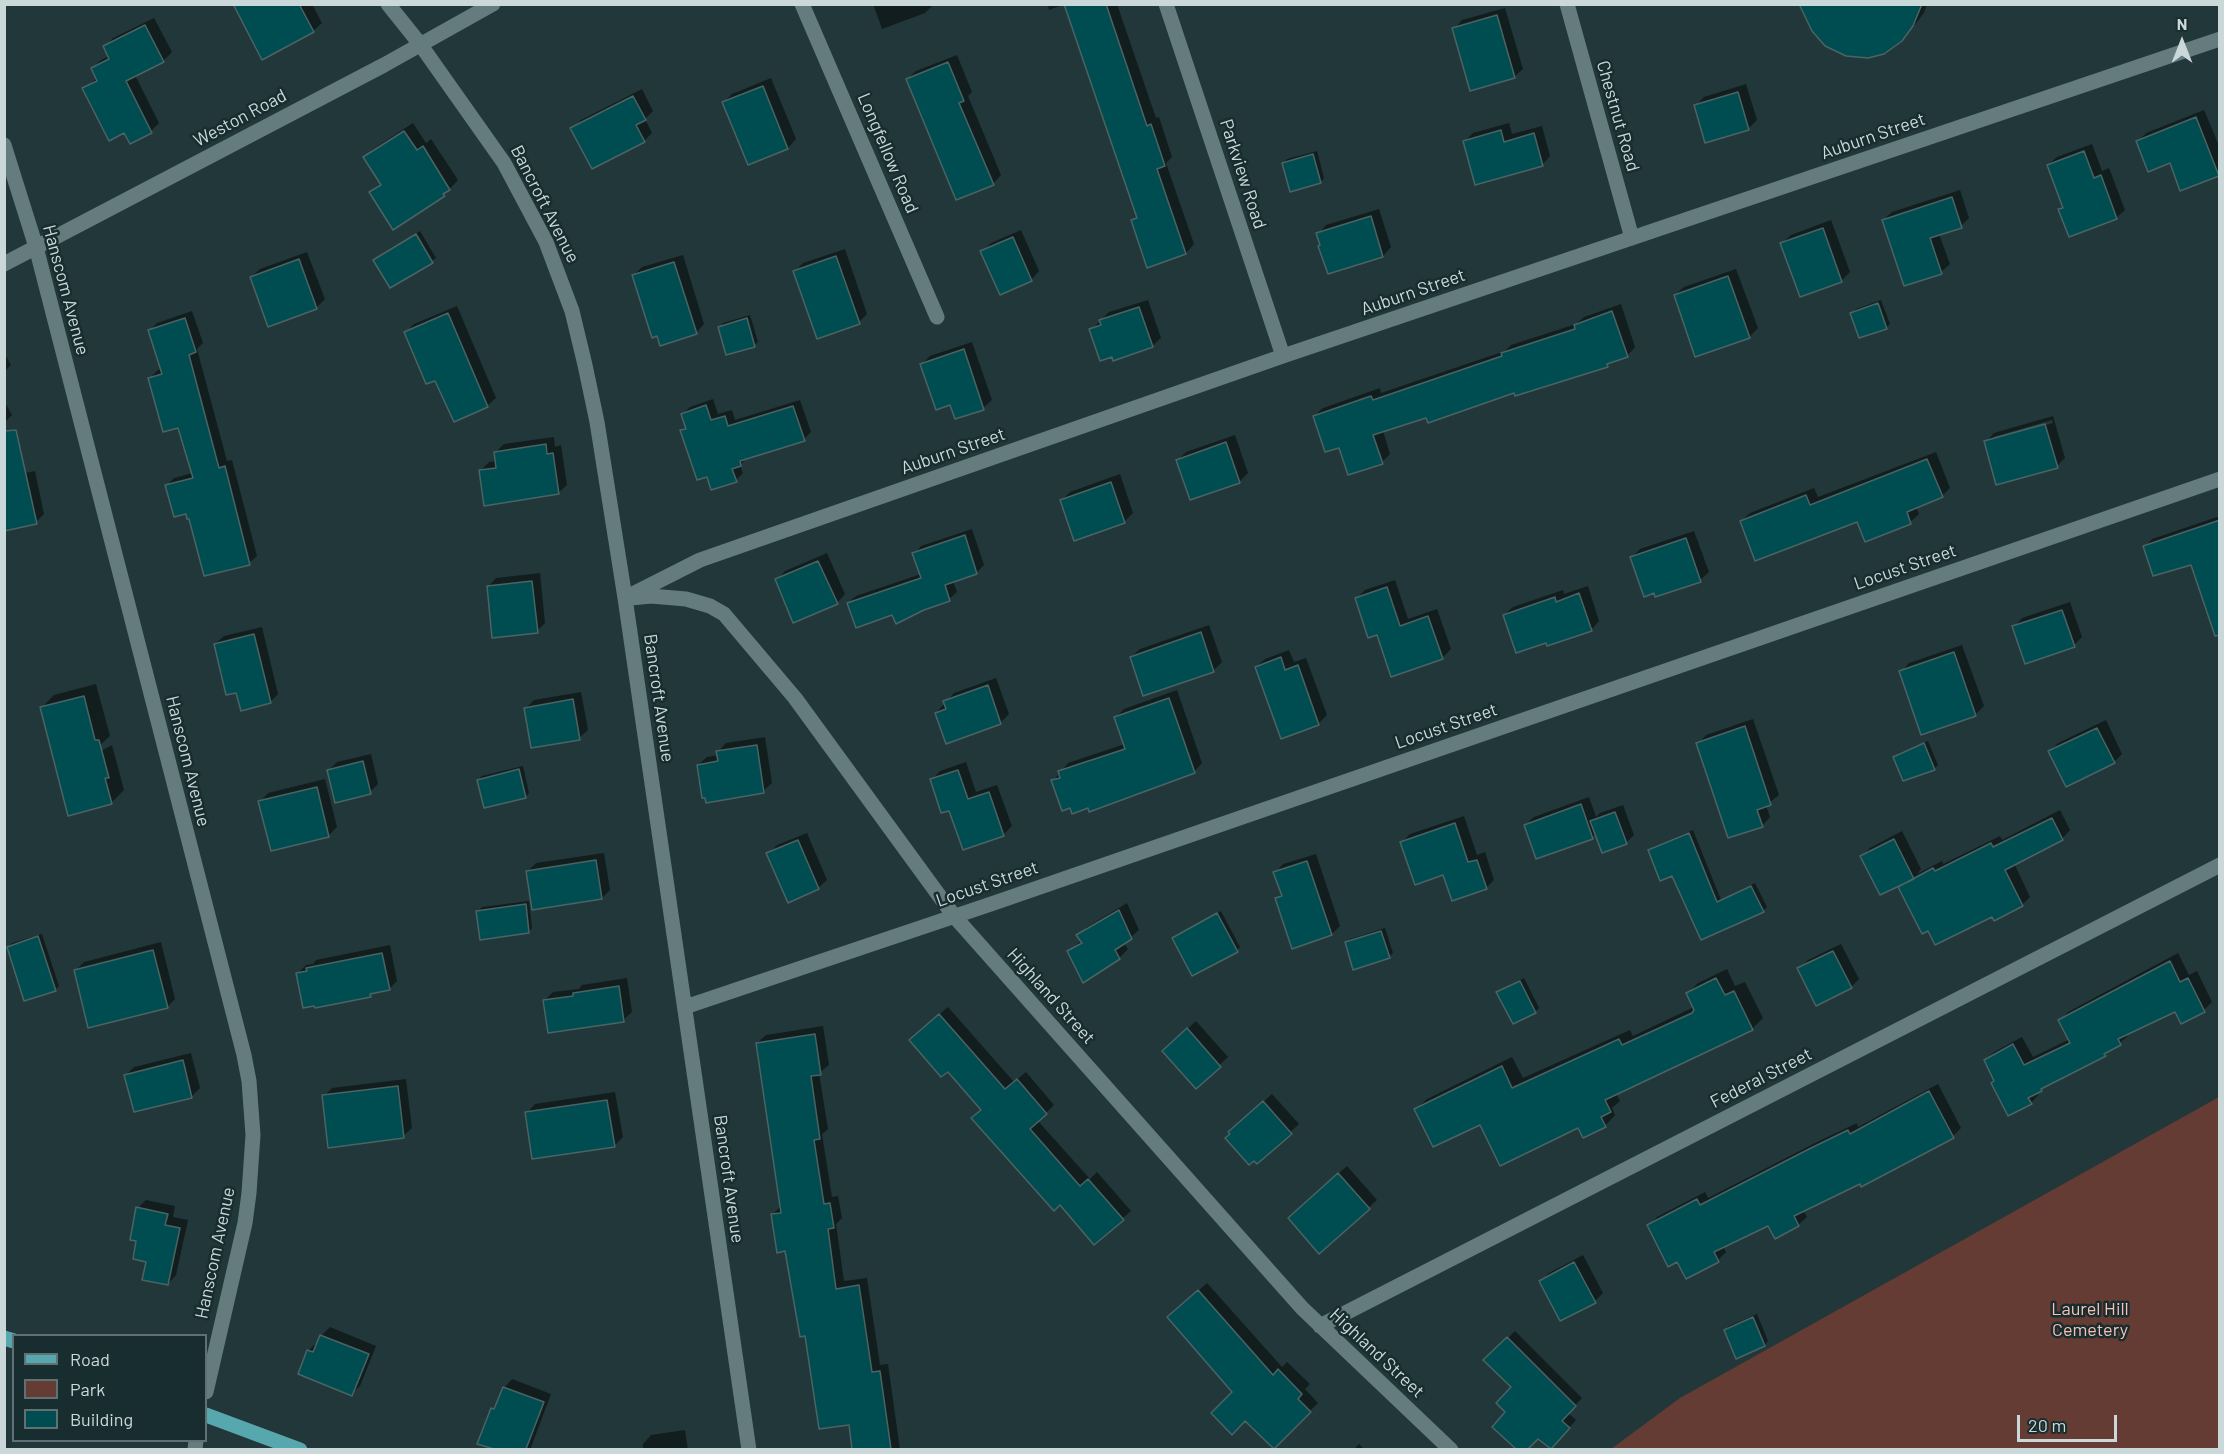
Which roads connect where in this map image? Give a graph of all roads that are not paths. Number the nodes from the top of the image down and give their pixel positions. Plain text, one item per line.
1 (388, 4) edge
2 (493, 4) edge
3 (802, 4) edge
4 (1166, 4) edge
5 (1567, 4) edge
6 (2220, 39) edge
7 (420, 44) junction
8 (4, 145) edge
9 (1632, 238) junction
10 (36, 247) junction
11 (4, 264) edge
12 (937, 317) dead end
13 (1283, 356) junction
14 (2220, 479) edge
15 (625, 598) junction
16 (2220, 865) edge
17 (954, 916) junction
18 (685, 1007) junction
19 (1320, 1326) junction
20 (207, 1388) edge
21 (207, 1414) edge
22 (300, 1449) edge
23 (749, 1449) edge
24 (1451, 1449) edge

1 - 7 street, Bancroft Avenue
2 - 7 street, Weston Road
3 - 12 street, Longfellow Road
4 - 13 street, Parkview Road
5 - 9 street, Chestnut Road
6 - 9 street, Auburn Street
7 - 10 street, Weston Road
7 - 15 street, Bancroft Avenue
8 - 10 street, Hanscom Avenue
9 - 13 street, Auburn Street
10 - 11 street, Weston Road
10 - 20 street, Hanscom Avenue
13 - 15 street, Auburn Street
14 - 17 street, Locust Street
15 - 17 street, Highland Street
15 - 18 street, Bancroft Avenue
16 - 19 street, Federal Street
17 - 18 street, Locust Street
17 - 19 street, Highland Street
18 - 23 street, Bancroft Avenue
19 - 24 street, Highland Street
21 - 22 main road

